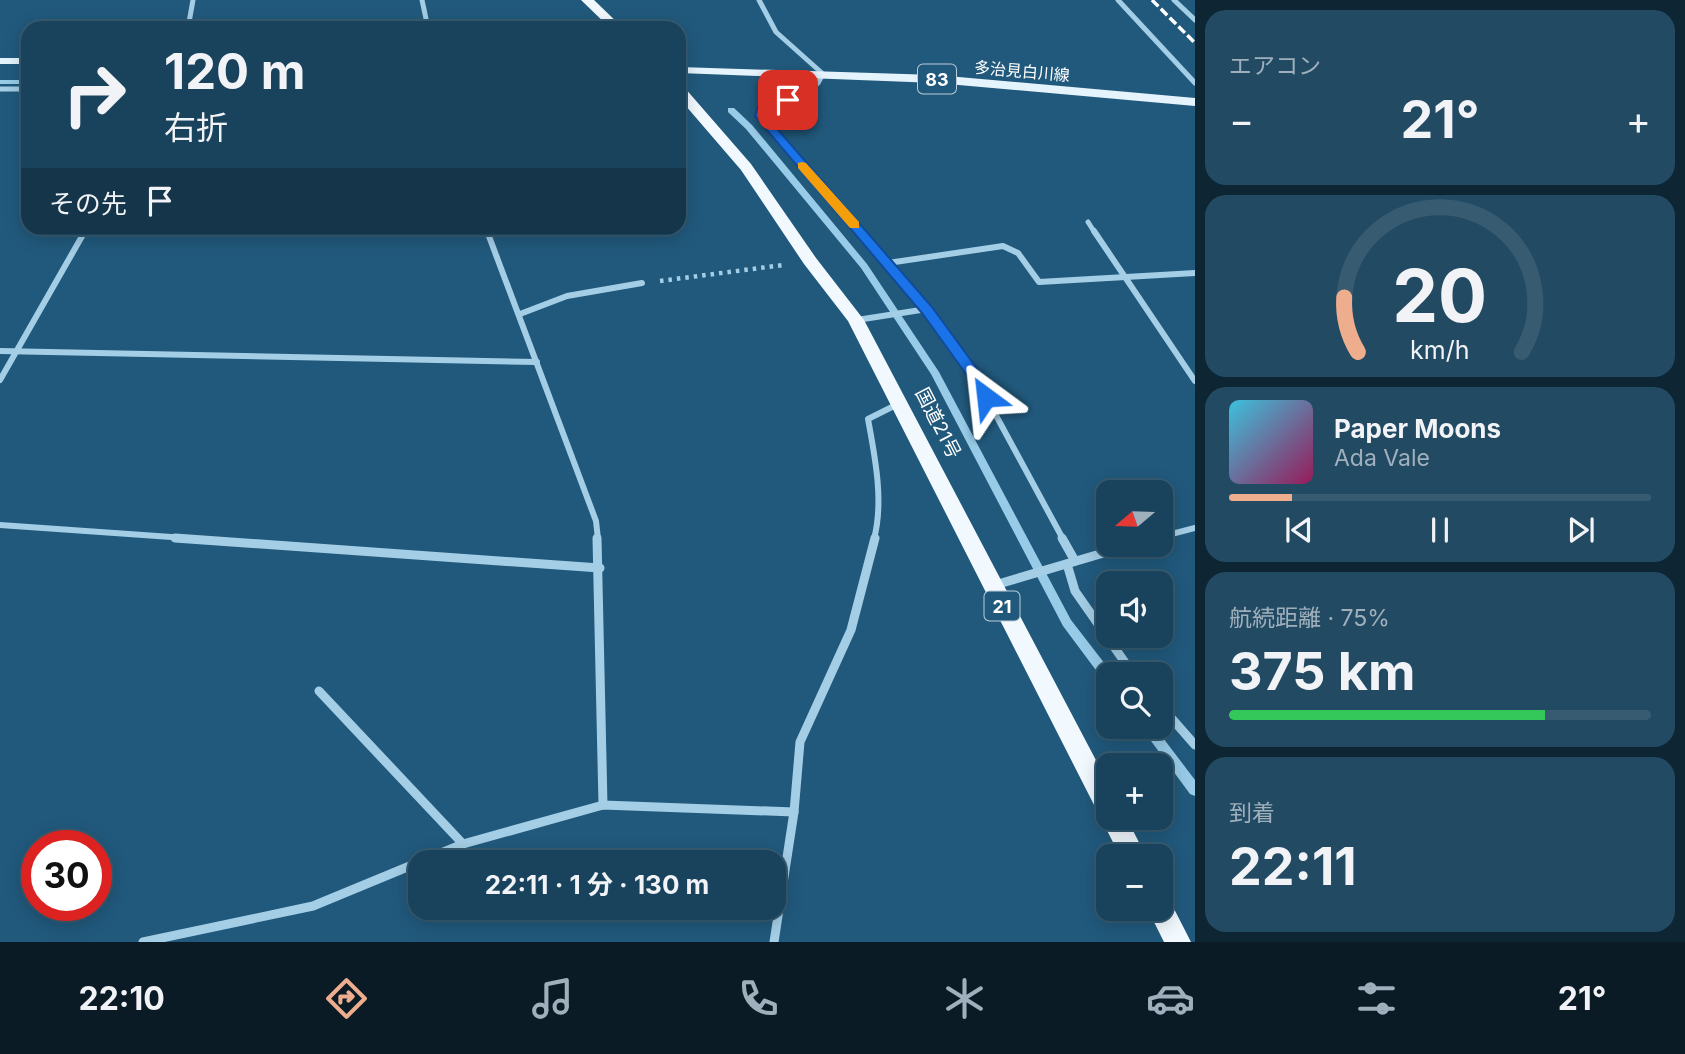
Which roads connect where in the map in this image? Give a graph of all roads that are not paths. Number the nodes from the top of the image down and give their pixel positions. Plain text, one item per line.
1 (193, 0) edge
2 (422, 0) edge
3 (587, 0) edge
4 (759, 0) edge
5 (1118, 0) edge
6 (1174, 0) edge
7 (1195, 20) edge
8 (189, 21) edge
9 (426, 21) edge
10 (610, 21) edge
11 (0, 61) edge
12 (21, 61) edge
13 (686, 70) edge
14 (823, 74) junction
15 (1195, 83) edge
16 (0, 89) edge
17 (21, 89) edge
18 (686, 98) edge
19 (1195, 102) edge
20 (1088, 222) dead end
21 (83, 235) edge
22 (489, 235) edge
23 (888, 263) junction
24 (1195, 273) edge
25 (1125, 277) junction
26 (642, 284) road end
27 (927, 310) junction
28 (520, 314) junction
29 (856, 320) junction
30 (0, 351) edge
31 (16, 352) junction
32 (537, 362) junction
33 (0, 380) edge
34 (1195, 381) edge
35 (898, 403) junction
36 (0, 525) edge
37 (1195, 528) edge
38 (1173, 534) edge
39 (1096, 555) edge
40 (1071, 562) junction
41 (600, 568) junction
42 (991, 586) junction
43 (1125, 662) edge
44 (319, 691) dead end
45 (1173, 720) edge
46 (1195, 745) edge
47 (1096, 785) edge
48 (603, 805) junction
49 (794, 812) junction
50 (463, 844) junction
51 (1167, 921) edge
52 (143, 942) edge
53 (774, 942) edge
54 (1178, 942) edge

1 - 8 street
2 - 9 street
3 - 10 highway
4 - 14 street
5 - 15 street
6 - 7 street
11 - 12 main road
13 - 14 main road, 多治見白川線 / 83
14 - 19 main road, 多治見白川線 / 83
14 - 23 street
16 - 17 street
18 - 29 highway, 国道21号 / 21
20 - 25 street
21 - 31 street
22 - 28 street
23 - 25 street
23 - 27 street
24 - 25 street
25 - 34 street
26 - 28 street
27 - 29 street
27 - 40 street
28 - 32 street
29 - 35 highway, 国道21号 / 21
30 - 31 street
31 - 32 street
31 - 33 street
32 - 41 street
35 - 42 highway, 国道21号 / 21
35 - 49 street
36 - 41 street
37 - 38 street
39 - 40 street
40 - 42 street
40 - 43 street
41 - 48 street
42 - 47 highway, 国道21号 / 21
44 - 50 street
45 - 46 street
48 - 49 street
48 - 50 street
49 - 53 street
50 - 52 street
51 - 54 highway

